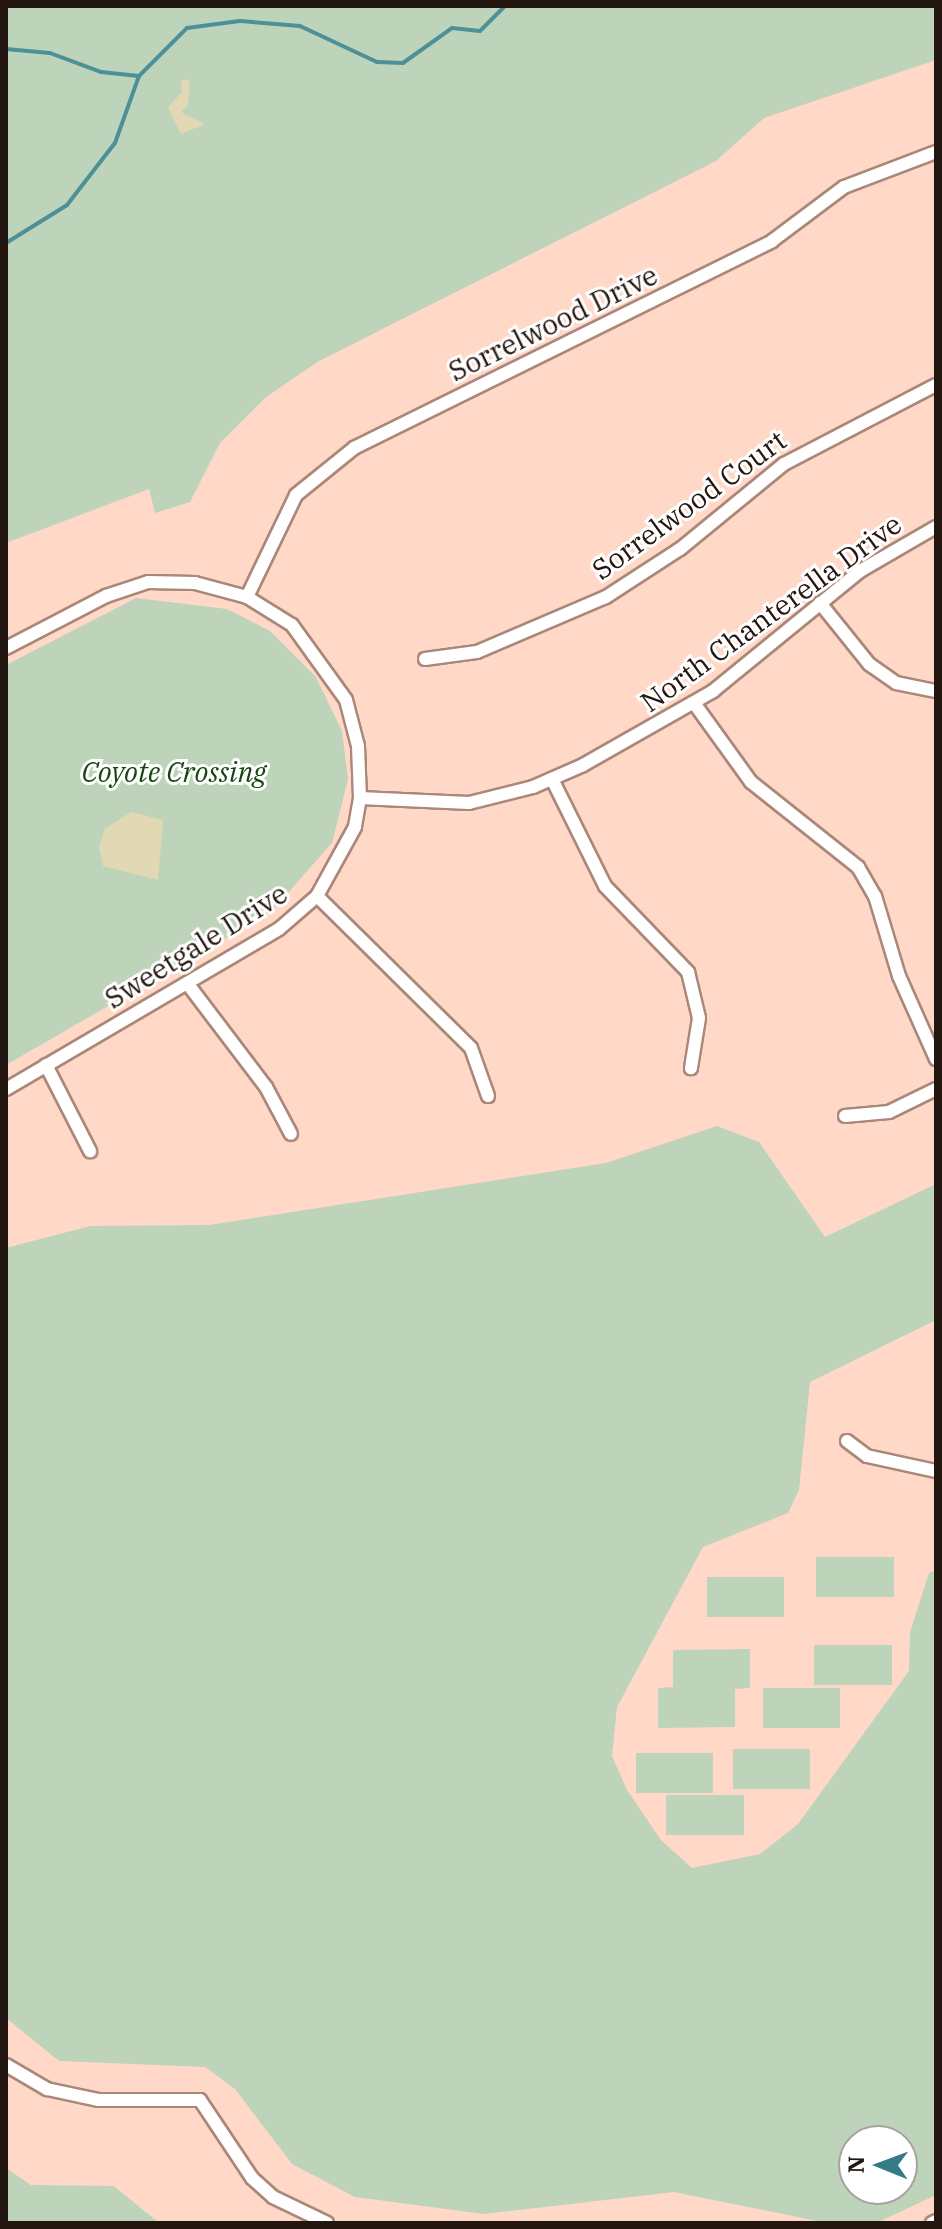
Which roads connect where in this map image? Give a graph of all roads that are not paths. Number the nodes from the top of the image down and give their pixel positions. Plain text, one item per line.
1 (936, 152) edge
2 (933, 386) edge
3 (936, 401) edge
4 (936, 527) edge
5 (247, 597) junction
6 (820, 603) junction
7 (6, 648) edge
8 (425, 659) dead end
9 (936, 691) edge
10 (694, 703) junction
11 (552, 779) junction
12 (360, 798) junction
13 (317, 896) junction
14 (187, 983) junction
15 (936, 1059) edge
16 (46, 1065) junction
17 (691, 1068) dead end
18 (6, 1089) edge
19 (936, 1089) edge
20 (488, 1096) dead end
21 (845, 1116) dead end
22 (291, 1134) dead end
23 (90, 1151) dead end
24 (847, 1441) dead end
25 (936, 1471) edge
26 (6, 2065) edge
27 (327, 2223) edge

1 - 5 street, Sorrelwood Drive
2 - 3 street
2 - 8 street, Sorrelwood Court
4 - 6 street, North Chanterella Drive
5 - 7 street, Sweetgale Drive
5 - 12 street, Sweetgale Drive
6 - 9 street
6 - 10 street, North Chanterella Drive
10 - 11 street, North Chanterella Drive
10 - 15 street
11 - 12 street, North Chanterella Drive
11 - 17 street
12 - 13 street, Sweetgale Drive
13 - 14 street, Sweetgale Drive
13 - 20 street
14 - 16 street, Sweetgale Drive
14 - 22 street
16 - 18 street, Sweetgale Drive
16 - 23 street
19 - 21 street
24 - 25 street
26 - 27 street

